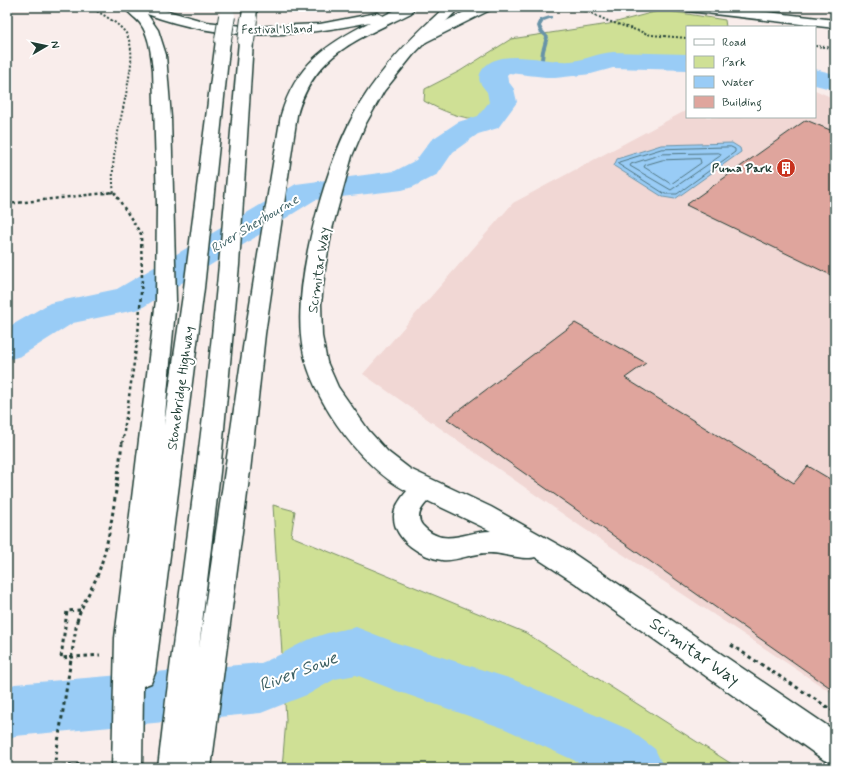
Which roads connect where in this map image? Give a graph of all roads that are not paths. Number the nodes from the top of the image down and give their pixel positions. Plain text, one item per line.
1 (131, 7) edge
2 (141, 7) edge
3 (453, 7) edge
4 (485, 7) edge
5 (688, 7) edge
6 (410, 9) edge
7 (228, 12) edge
8 (250, 13) edge
9 (835, 24) edge
10 (419, 40) junction
11 (423, 489) junction
12 (554, 555) junction
13 (137, 637) junction
14 (835, 749) edge
15 (185, 764) edge
16 (128, 768) edge

1 - 13 main road
2 - 6 main road, Festival Island
3 - 10 main road, Scimitar Way
4 - 10 main road
5 - 9 main road
6 - 15 main road
7 - 13 main road, Stonebridge Highway, bridge
8 - 15 main road, bridge
10 - 11 main road, Scimitar Way
11 - 12 main road, Scimitar Way
11 - 12 main road, Scimitar Way
12 - 14 main road, Scimitar Way
13 - 16 main road

